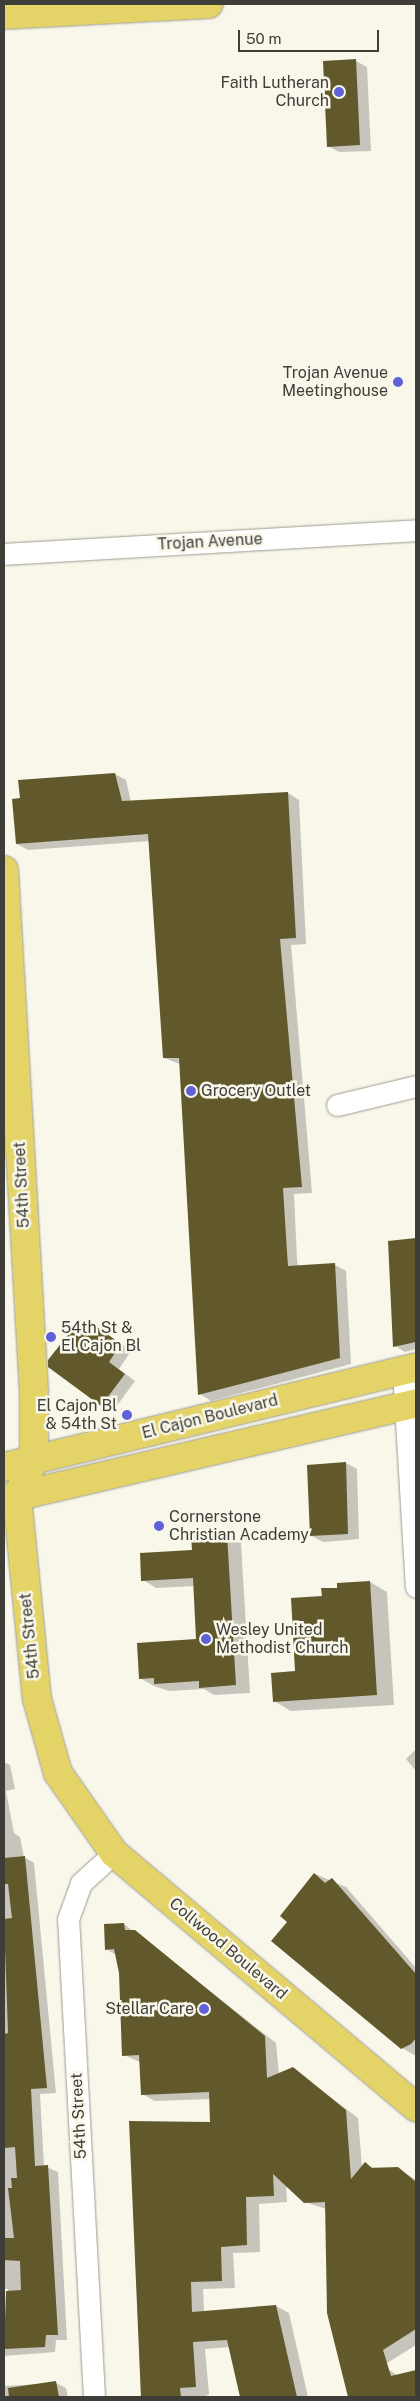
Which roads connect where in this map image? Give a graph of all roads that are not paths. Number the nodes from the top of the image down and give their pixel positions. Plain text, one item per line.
1 (209, 4) edge
2 (4, 15) edge
3 (416, 530) edge
4 (4, 554) edge
5 (4, 870) edge
6 (416, 1086) edge
7 (338, 1105) dead end
8 (410, 1368) edge
9 (411, 1404) edge
10 (34, 1460) junction
11 (4, 1467) edge
12 (8, 1491) edge
13 (416, 1587) edge
14 (58, 1773) joint
15 (114, 1853) junction
16 (415, 2104) edge
17 (94, 2397) edge

1 - 2 main road
3 - 4 street, Trojan Avenue
5 - 10 main road, 54th Street
6 - 7 street
8 - 9 street
8 - 10 main road, El Cajon Boulevard
9 - 12 main road, El Cajon Boulevard
9 - 13 street
10 - 11 main road, El Cajon Boulevard
10 - 12 main road, 54th Street
12 - 14 main road, 54th Street
14 - 15 main road, Collwood Boulevard
15 - 16 main road, Collwood Boulevard
15 - 17 street, 54th Street

